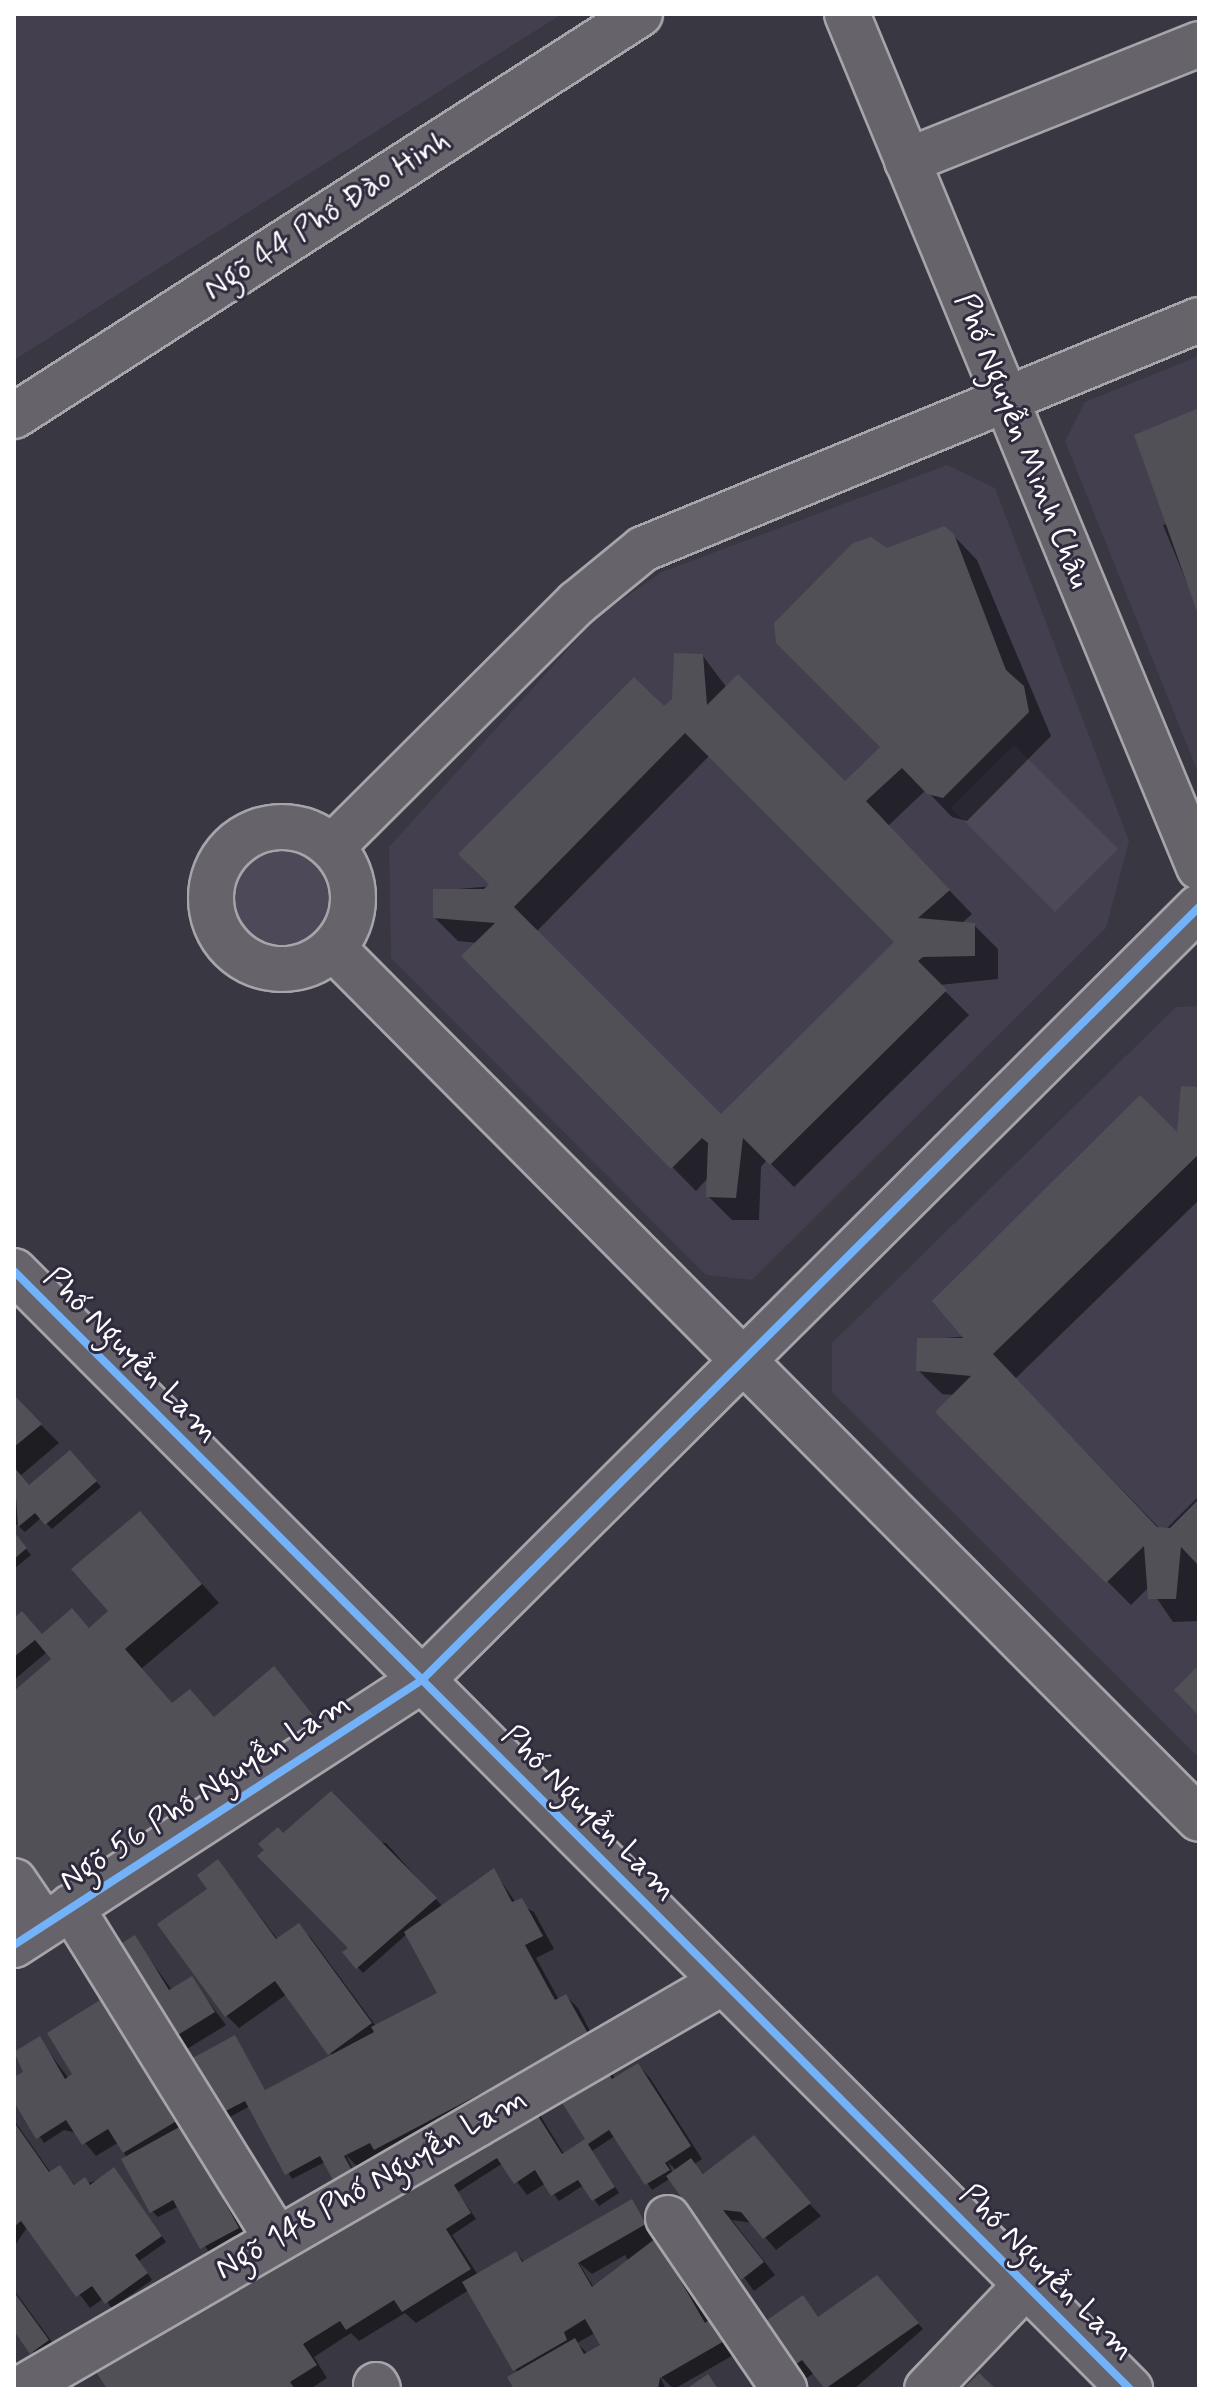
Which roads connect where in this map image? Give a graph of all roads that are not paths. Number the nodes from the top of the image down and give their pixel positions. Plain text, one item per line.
1 (640, 14) edge
2 (847, 14) edge
3 (1199, 44) edge
4 (907, 161) junction
5 (1199, 320) edge
6 (1005, 398) junction
7 (14, 416) edge
8 (332, 847) junction
9 (1199, 867) edge
10 (1199, 907) edge
11 (333, 948) junction
12 (14, 1271) edge
13 (744, 1360) junction
14 (422, 1680) junction
15 (1199, 1819) edge
16 (14, 1881) edge
17 (43, 1925) edge
18 (723, 1982) junction
19 (668, 2218) dead end
20 (276, 2238) junction
21 (1026, 2285) junction
22 (20, 2389) edge
23 (784, 2389) edge
24 (927, 2389) edge
25 (1130, 2389) edge

1 - 7 street, Ngõ 44 Phố Đào Hinh
2 - 4 street, Phố Nguyễn Minh Châu
3 - 4 street
4 - 6 street, Phố Nguyễn Minh Châu
5 - 6 street
6 - 8 street
6 - 9 street, Phố Nguyễn Minh Châu
8 - 11 street
8 - 11 street
10 - 13 street, Ngõ 56 Phố Nguyễn Lam
11 - 13 street
12 - 14 street, Phố Nguyễn Lam
13 - 14 street, Ngõ 56 Phố Nguyễn Lam
13 - 15 street
14 - 17 street, Ngõ 56 Phố Nguyễn Lam
14 - 18 street, Phố Nguyễn Lam
16 - 17 street
17 - 20 street
18 - 20 street, Ngõ 148 Phố Nguyễn Lam
18 - 21 street, Phố Nguyễn Lam
19 - 23 street
20 - 22 street, Ngõ 148 Phố Nguyễn Lam
21 - 24 street
21 - 25 street, Phố Nguyễn Lam

